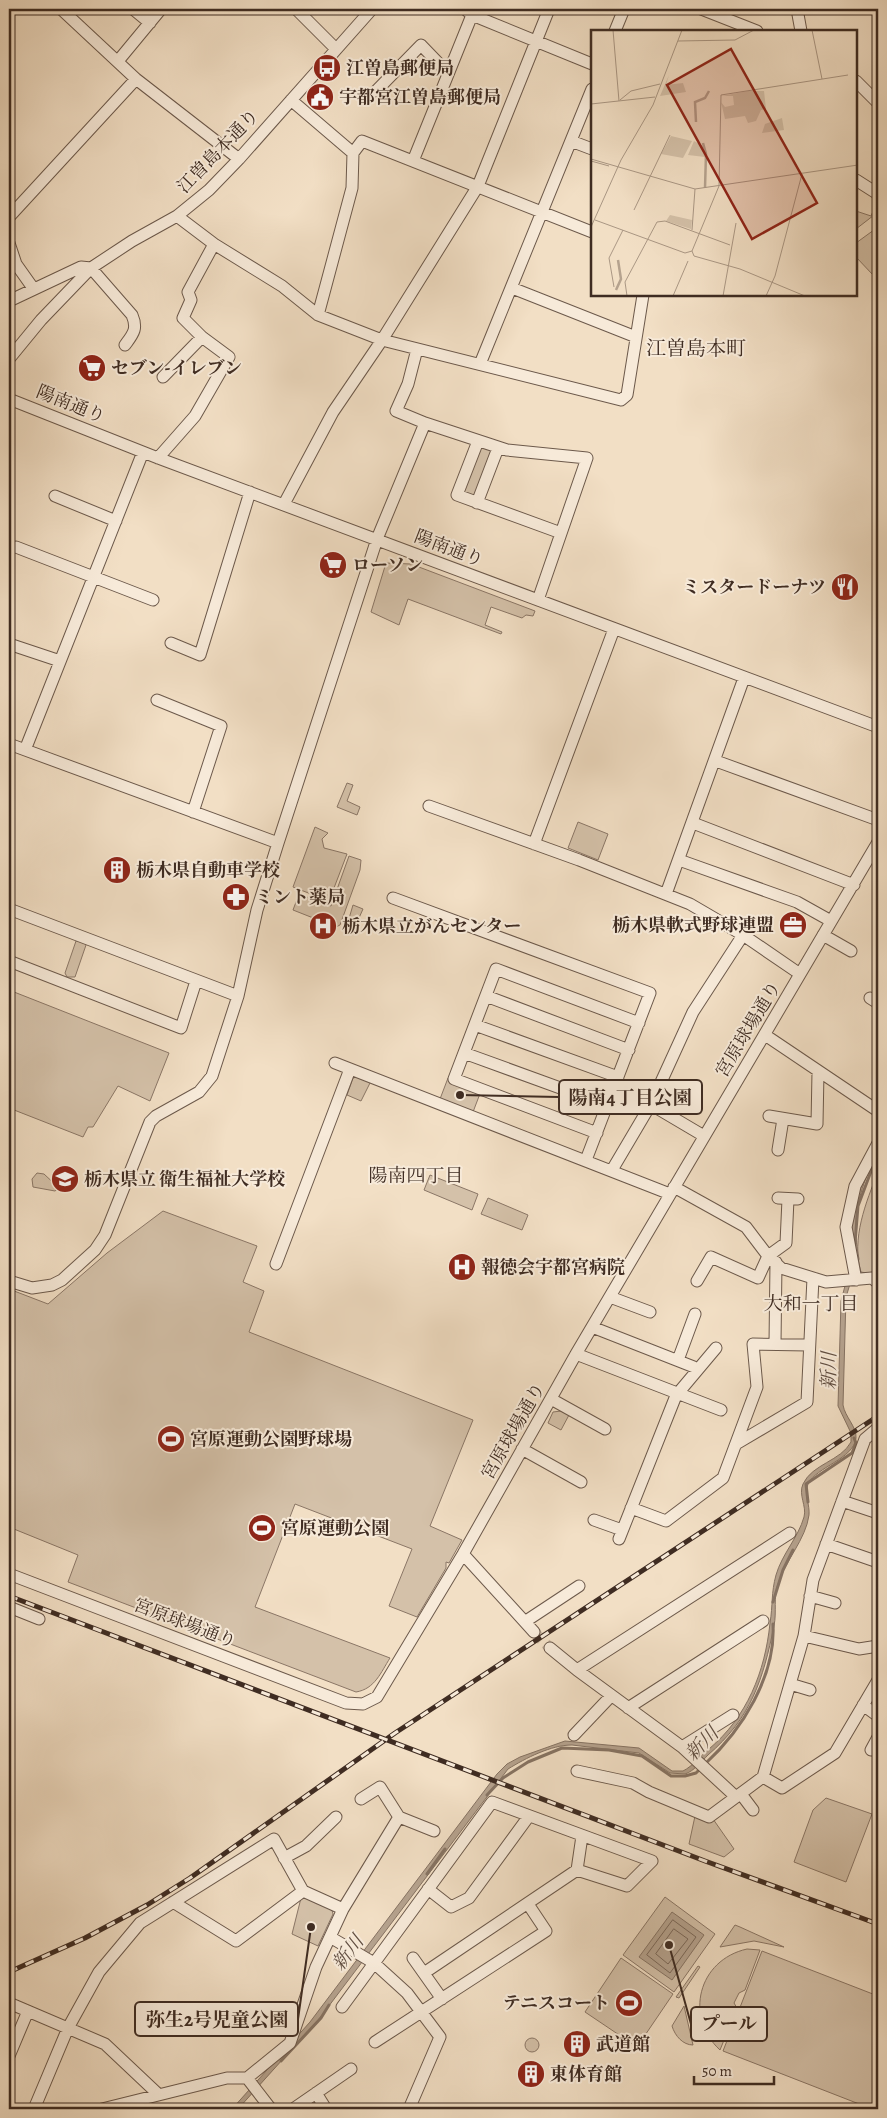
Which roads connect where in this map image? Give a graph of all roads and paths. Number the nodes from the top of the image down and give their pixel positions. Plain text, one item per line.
1 (61, 9) edge
2 (133, 9) edge
3 (161, 9) edge
4 (296, 9) edge
5 (372, 9) edge
6 (549, 9) edge
7 (624, 9) edge
8 (701, 9) edge
9 (797, 9) edge
10 (468, 12) edge
11 (150, 23) junction
12 (615, 30) edge
13 (754, 30) edge
14 (801, 30) edge
15 (536, 42) junction
16 (336, 49) junction
17 (118, 61) junction
18 (591, 64) edge
19 (448, 73) junction
20 (136, 79) junction
21 (857, 81) edge
22 (376, 91) dead end
23 (591, 91) edge
24 (291, 100) junction
25 (878, 103) edge
26 (571, 141) junction
27 (591, 149) edge
28 (353, 153) junction
29 (239, 159) junction
30 (413, 161) junction
31 (857, 181) edge
32 (478, 186) junction
33 (878, 194) edge
34 (542, 212) junction
35 (177, 216) junction
36 (9, 217) edge
37 (591, 232) edge
38 (9, 243) edge
39 (214, 244) junction
40 (92, 268) junction
41 (34, 288) junction
42 (512, 288) junction
43 (643, 296) edge
44 (9, 301) edge
45 (318, 315) junction
46 (202, 338) junction
47 (636, 338) junction
48 (382, 340) junction
49 (125, 345) dead end
50 (417, 349) junction
51 (9, 359) edge
52 (480, 364) junction
53 (163, 377) dead end
54 (9, 399) edge
55 (425, 423) junction
56 (478, 441) junction
57 (498, 448) junction
58 (143, 452) junction
59 (158, 458) junction
60 (250, 492) junction
61 (55, 496) dead end
62 (477, 503) junction
63 (284, 504) junction
64 (116, 521) junction
65 (561, 533) junction
66 (377, 539) junction
67 (16, 547) dead end
68 (94, 576) junction
69 (153, 600) dead end
70 (538, 600) junction
71 (614, 629) junction
72 (171, 643) dead end
73 (9, 644) edge
74 (60, 661) junction
75 (744, 678) junction
76 (157, 700) dead end
77 (878, 727) edge
78 (9, 744) edge
79 (25, 750) junction
80 (716, 761) junction
81 (429, 806) dead end
82 (193, 812) junction
83 (878, 820) edge
84 (692, 823) junction
85 (278, 843) junction
86 (534, 844) junction
87 (877, 848) edge
88 (679, 860) junction
89 (854, 885) junction
90 (666, 894) junction
91 (393, 898) dead end
92 (9, 909) edge
93 (832, 921) junction
94 (743, 935) junction
95 (823, 935) junction
96 (851, 951) dead end
97 (9, 961) edge
98 (800, 974) junction
99 (196, 981) junction
100 (238, 996) junction
101 (486, 996) junction
102 (639, 1023) junction
103 (474, 1025) junction
104 (765, 1035) junction
105 (628, 1050) junction
106 (464, 1053) junction
107 (335, 1063) dead end
108 (350, 1069) junction
109 (818, 1072) junction
110 (617, 1080) junction
111 (650, 1104) junction
112 (608, 1105) junction
113 (878, 1111) edge
114 (769, 1116) dead end
115 (783, 1119) junction
116 (597, 1133) junction
117 (704, 1136) junction
118 (878, 1143) edge
119 (778, 1150) dead end
120 (586, 1160) junction
121 (612, 1170) junction
122 (672, 1190) junction
123 (788, 1199) dead end
124 (772, 1259) junction
125 (276, 1264) dead end
126 (813, 1278) junction
127 (856, 1280) junction
128 (9, 1281) edge
129 (697, 1281) dead end
130 (878, 1284) edge
131 (610, 1297) junction
132 (650, 1312) dead end
133 (695, 1314) dead end
134 (592, 1327) junction
135 (775, 1344) junction
136 (808, 1345) junction
137 (716, 1348) dead end
138 (576, 1354) junction
139 (678, 1360) junction
140 (694, 1367) dead end
141 (678, 1392) junction
142 (551, 1398) junction
143 (721, 1410) dead end
144 (878, 1428) edge
145 (605, 1429) dead end
146 (736, 1444) junction
147 (522, 1449) junction
148 (582, 1482) dead end
149 (842, 1501) junction
150 (631, 1508) junction
151 (878, 1513) edge
152 (594, 1520) dead end
153 (790, 1533) dead end
154 (826, 1544) junction
155 (463, 1554) junction
156 (878, 1562) edge
157 (9, 1574) edge
158 (579, 1586) dead end
159 (810, 1596) junction
160 (835, 1603) dead end
161 (9, 1607) edge
162 (39, 1619) dead end
163 (526, 1621) junction
164 (763, 1621) dead end
165 (534, 1632) tunnel mouth
166 (804, 1636) junction
167 (878, 1646) edge
168 (550, 1648) tunnel mouth
169 (577, 1670) junction
170 (878, 1680) edge
171 (790, 1684) junction
172 (810, 1690) dead end
173 (611, 1696) junction
174 (863, 1705) junction
175 (628, 1708) junction
176 (733, 1715) dead end
177 (878, 1716) edge
178 (574, 1735) dead end
179 (878, 1737) edge
180 (682, 1748) junction
181 (871, 1750) dead end
182 (577, 1771) dead end
183 (763, 1777) junction
184 (738, 1796) junction
185 (361, 1799) dead end
186 (753, 1810) dead end
187 (529, 1816) junction
188 (336, 1817) dead end
189 (399, 1817) junction
190 (434, 1831) dead end
191 (582, 1836) junction
192 (284, 1858) junction
193 (577, 1870) junction
194 (428, 1889) junction
195 (302, 1891) junction
196 (173, 1902) junction
197 (528, 1904) junction
198 (343, 1909) junction
199 (330, 1937) junction
200 (413, 1958) dead end
201 (366, 1959) junction
202 (424, 1974) junction
203 (442, 1999) junction
204 (9, 2003) edge
205 (342, 2007) dead end
206 (28, 2011) junction
207 (421, 2012) junction
208 (68, 2028) junction
209 (376, 2042) dead end
210 (9, 2056) edge
211 (351, 2069) dead end
212 (252, 2085) junction
213 (158, 2094) junction
214 (316, 2094) junction
215 (34, 2109) edge
216 (102, 2109) edge
217 (271, 2109) edge
218 (293, 2109) edge
219 (326, 2109) edge
220 (409, 2109) edge

1 - 17 street
2 - 11 street
3 - 11 street
4 - 16 street
5 - 16 street, 江曽島本通り
6 - 15 street
7 - 12 street
8 - 13 street
9 - 14 street
10 - 15 street
10 - 19 street
11 - 17 street
15 - 18 street
15 - 32 street
16 - 24 street, 江曽島本通り
17 - 20 street
19 - 22 street
19 - 30 street
20 - 29 street
20 - 36 street
21 - 25 street
23 - 26 street
24 - 28 street
24 - 29 street, 江曽島本通り
26 - 27 street
26 - 34 street
28 - 30 street
28 - 45 street
29 - 35 street, 江曽島本通り
30 - 32 street
31 - 33 street
32 - 34 street
32 - 48 street
34 - 37 street
34 - 42 street
35 - 39 street
35 - 40 street, 江曽島本通り
38 - 41 street
39 - 45 street
39 - 46 street
40 - 41 street
40 - 49 street
40 - 51 street, 江曽島本通り
41 - 44 street
42 - 47 street
42 - 52 street
43 - 47 street
45 - 48 street
46 - 53 street
46 - 59 street
47 - 52 street
48 - 50 street
48 - 63 street
50 - 52 street
50 - 55 street
54 - 58 street, 陽南通り
55 - 56 street
55 - 66 street
56 - 57 street
56 - 62 street
57 - 62 street
57 - 65 street
58 - 59 street, 陽南通り
58 - 64 street
59 - 60 street, 陽南通り
60 - 63 street, 陽南通り
60 - 72 street
61 - 64 street
62 - 65 street
63 - 66 street, 陽南通り
64 - 68 street
65 - 70 street
66 - 70 street, 陽南通り
66 - 85 street
67 - 68 street
68 - 69 street
68 - 74 street
70 - 71 street, 陽南通り
71 - 75 street, 陽南通り
71 - 86 street
73 - 74 street
74 - 79 street
75 - 77 street, 陽南通り
75 - 80 street
76 - 82 street
78 - 79 street
79 - 82 street
80 - 83 street
80 - 84 street
81 - 86 street
82 - 85 street
84 - 88 street
84 - 89 street
85 - 100 street
86 - 90 street
87 - 89 street, 宮原球場通り
88 - 90 street
88 - 93 street
89 - 93 street, 宮原球場通り
90 - 94 street
91 - 102 street
92 - 99 street
93 - 95 street, 宮原球場通り
94 - 98 street
94 - 111 street
95 - 96 street
95 - 98 street, 宮原球場通り
97 - 99 street
98 - 104 street, 宮原球場通り
99 - 100 street
100 - 128 street
101 - 102 street
101 - 103 street
101 - 105 street
102 - 105 street
103 - 106 street
103 - 110 street
104 - 109 street
104 - 117 street, 宮原球場通り
105 - 110 street
106 - 112 street
106 - 116 street
107 - 108 street
108 - 120 street
108 - 125 street
109 - 113 street
109 - 115 street
110 - 111 street
110 - 112 street
111 - 117 street
111 - 121 street
112 - 116 street
114 - 115 street
115 - 119 street
116 - 120 street
117 - 122 street, 宮原球場通り
118 - 127 street
120 - 121 street
121 - 122 street
122 - 124 street
122 - 131 street, 宮原球場通り
123 - 124 street
124 - 126 street
124 - 129 street
124 - 135 street
126 - 127 street
126 - 136 street
127 - 130 street
131 - 132 street
131 - 134 street, 宮原球場通り
133 - 139 street
134 - 138 street, 宮原球場通り
134 - 139 street
135 - 136 street
135 - 146 street
136 - 146 street
137 - 141 street
138 - 141 street
138 - 142 street, 宮原球場通り
139 - 140 street
141 - 143 street
141 - 150 street
142 - 145 street
142 - 147 street, 宮原球場通り
144 - 149 street
146 - 150 street
147 - 148 street
147 - 155 street, 宮原球場通り
149 - 151 street
149 - 154 street
150 - 152 street
153 - 169 street
154 - 156 street
154 - 159 street
155 - 157 street, 宮原球場通り
155 - 163 street
158 - 163 street
159 - 160 street
159 - 166 street
161 - 162 street
163 - 165 street
164 - 175 street
166 - 167 street
166 - 171 street
168 - 169 street
169 - 173 street
170 - 174 street
171 - 172 street
171 - 183 street
173 - 175 street
173 - 178 street
174 - 177 street
174 - 183 street
175 - 180 street
176 - 180 street
179 - 181 street
180 - 184 street
182 - 184 street
183 - 184 street
184 - 186 street
185 - 189 street
187 - 191 street
187 - 194 street
187 - 194 street
188 - 192 street
189 - 190 street
189 - 198 street
191 - 193 street
191 - 193 street
192 - 195 street
192 - 196 street
193 - 197 street
194 - 201 street
195 - 196 street
195 - 198 street
196 - 208 street
197 - 202 street
197 - 203 street
198 - 199 street
199 - 201 street
199 - 212 street
200 - 202 street
201 - 205 street
201 - 207 street
202 - 203 street
203 - 207 street
204 - 206 street
206 - 208 street
206 - 210 street
207 - 209 street
207 - 220 street
208 - 213 street
208 - 215 street
211 - 214 street
212 - 213 street
212 - 217 street
213 - 216 street
214 - 218 street
214 - 219 street

